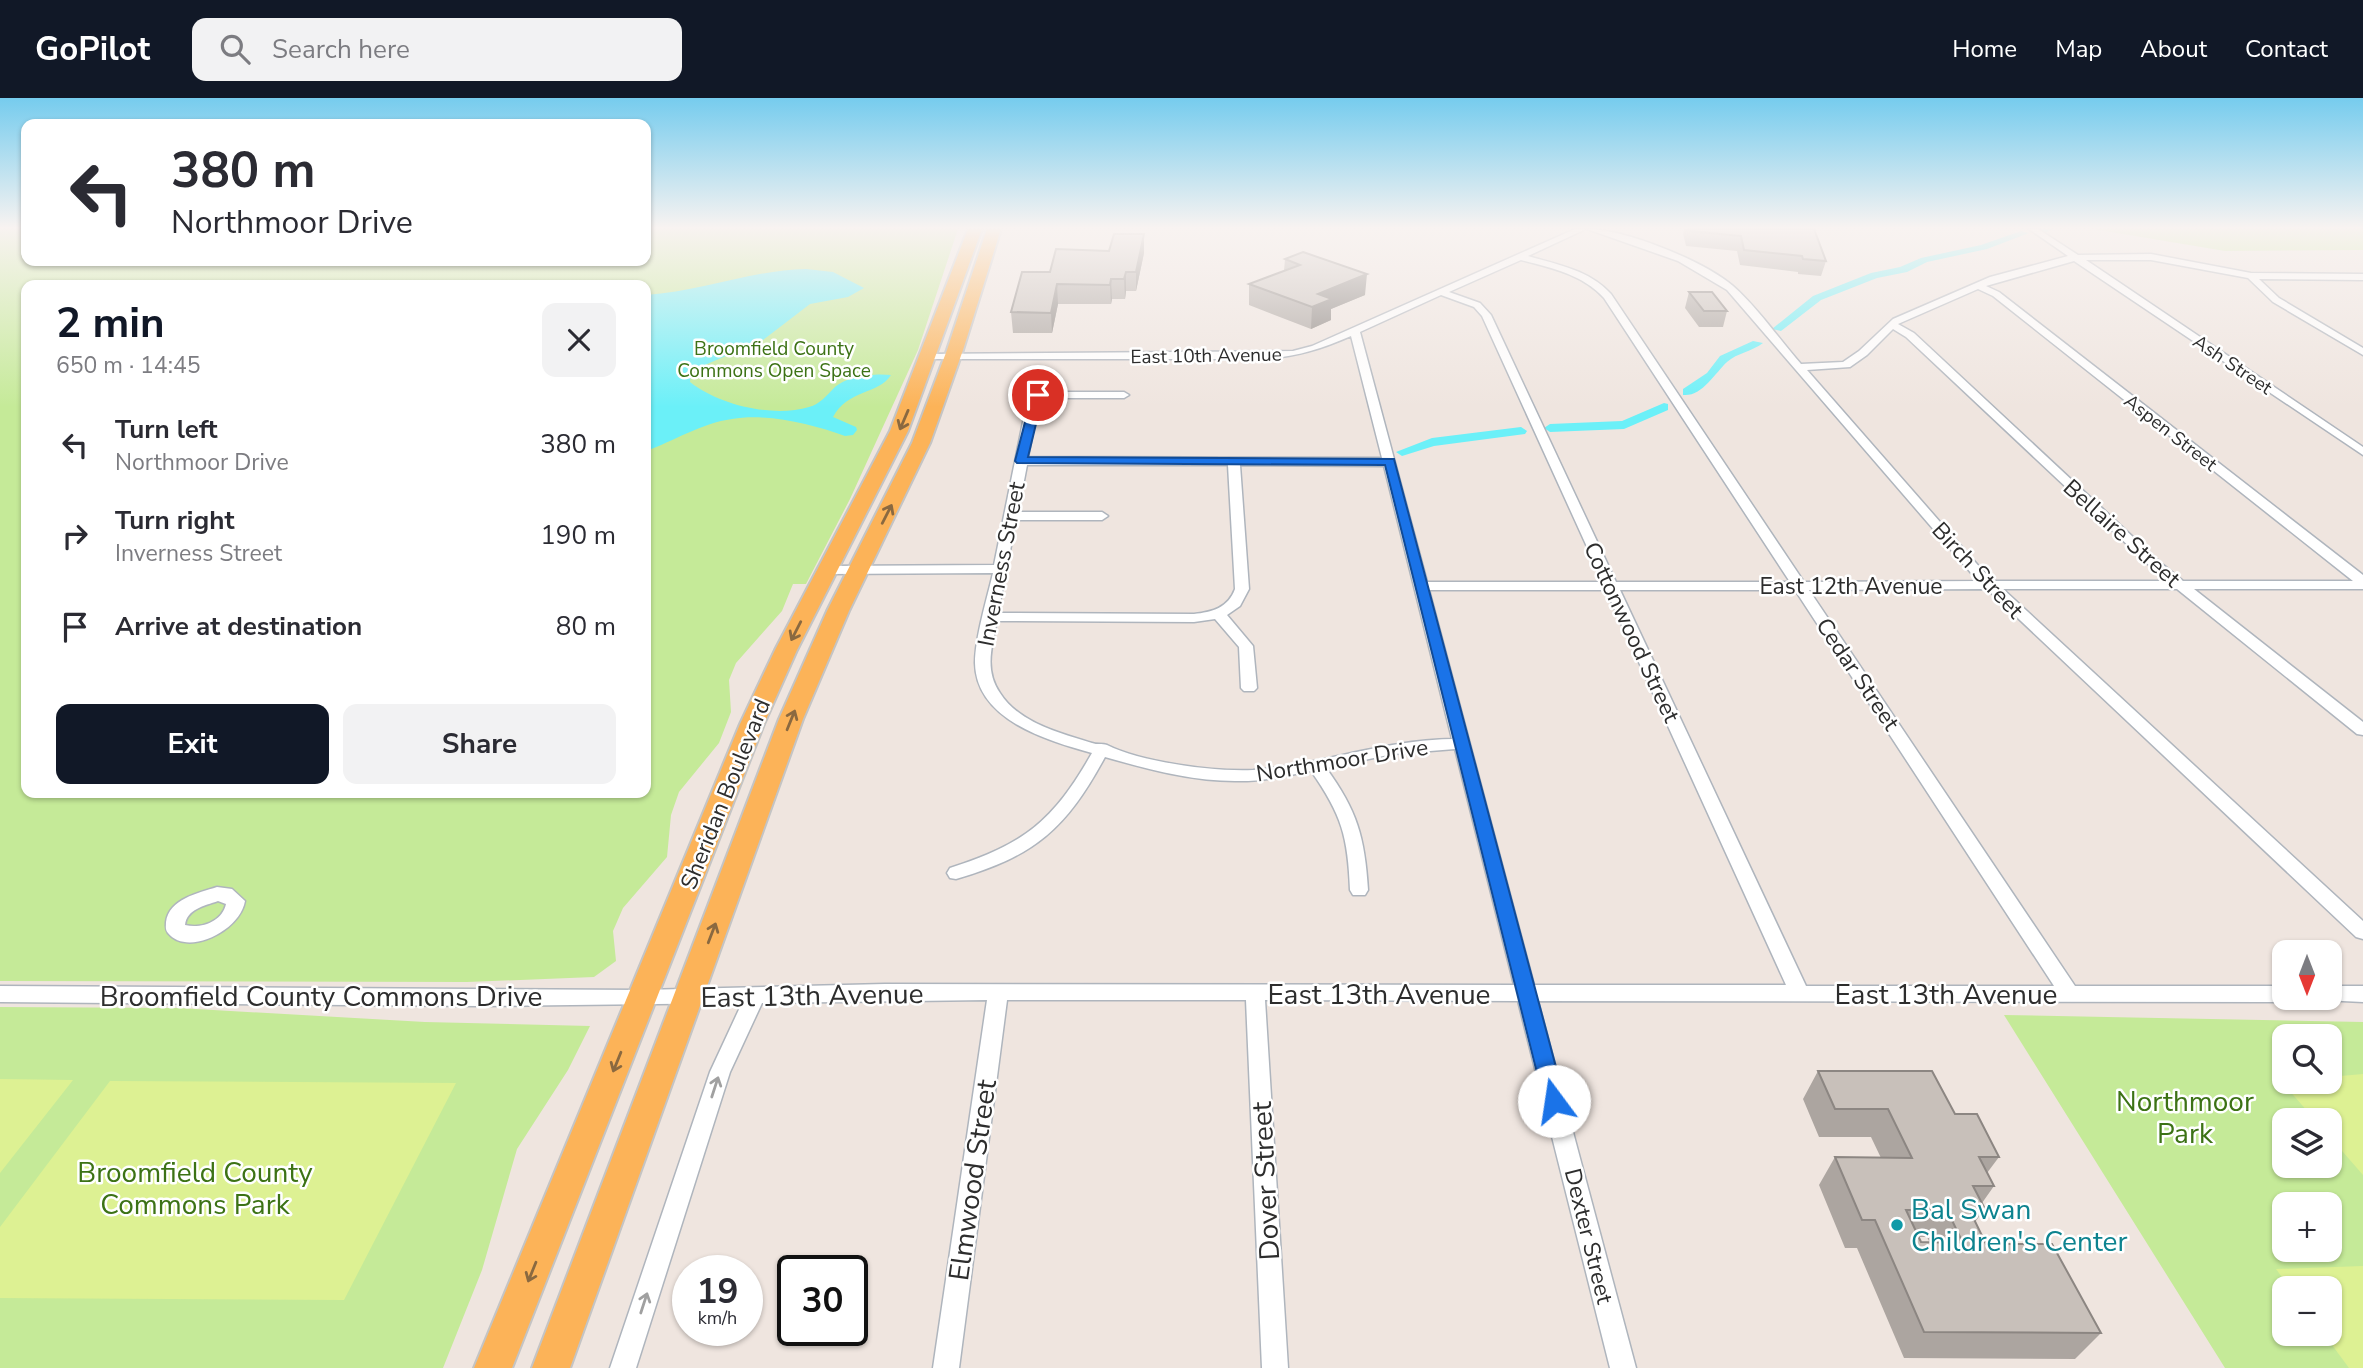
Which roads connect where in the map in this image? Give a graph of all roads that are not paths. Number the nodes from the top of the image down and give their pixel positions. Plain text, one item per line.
1 (954, 288) edge
2 (975, 288) edge
3 (1453, 288) edge
4 (1600, 288) edge
5 (1729, 288) edge
6 (1970, 288) edge
7 (1984, 288) edge
8 (2121, 288) edge
9 (2264, 288) edge
10 (1443, 293) junction
11 (1891, 324) junction
12 (1355, 331) junction
13 (2363, 352) edge
14 (929, 356) junction
15 (953, 356) junction
16 (1800, 368) junction
17 (1124, 395) dead end
18 (2363, 452) edge
19 (1021, 461) junction
20 (1234, 461) junction
21 (1390, 462) junction
22 (1011, 516) junction
23 (1102, 516) dead end
24 (1000, 569) junction
25 (827, 570) junction
26 (858, 570) junction
27 (2363, 584) edge
28 (1422, 586) junction
29 (1610, 586) junction
30 (1800, 586) junction
31 (1991, 587) junction
32 (2181, 587) junction
33 (1218, 614) junction
34 (990, 617) junction
35 (1249, 688) dead end
36 (2363, 730) edge
37 (1057, 737) joint
38 (1463, 744) junction
39 (1102, 749) junction
40 (1315, 765) junction
41 (956, 873) dead end
42 (1359, 890) dead end
43 (2363, 932) edge
44 (998, 993) junction
45 (2069, 993) junction
46 (0, 994) edge
47 (756, 994) junction
48 (1255, 994) junction
49 (1527, 994) junction
50 (1800, 994) junction
51 (2272, 994) edge
52 (2342, 994) edge
53 (2363, 994) edge
54 (688, 997) junction
55 (643, 998) junction
56 (493, 1368) edge
57 (551, 1368) edge
58 (623, 1368) edge
59 (946, 1368) edge
60 (1275, 1368) edge
61 (1623, 1368) edge

1 - 14 main road, Sheridan Boulevard
2 - 15 main road, Sheridan Boulevard
3 - 10 street, East 10th Avenue
4 - 30 street, Cedar Street
5 - 16 street, Birch Street
6 - 11 street
7 - 27 street, Aspen Street
8 - 18 street, Ash Street
9 - 13 street
10 - 12 street, East 10th Avenue
10 - 29 street, Cottonwood Street
11 - 16 street
11 - 32 street, Bellaire Street
12 - 15 street, East 10th Avenue
12 - 21 street, Dexter Street
14 - 15 street, East 10th Avenue
14 -> 25 main road, Sheridan Boulevard
26 -> 15 main road, Sheridan Boulevard
16 - 31 street, Birch Street
17 - 19 street, Inverness Street
19 - 20 street
19 - 22 street, Inverness Street
20 - 21 street
20 - 33 street
21 - 28 street, Dexter Street
22 - 23 street
22 - 24 street, Inverness Street
24 - 26 street
24 - 34 street, Inverness Street
25 - 26 street
25 -> 55 main road, Sheridan Boulevard
54 -> 26 main road, Sheridan Boulevard
27 - 32 street, East 12th Avenue
28 - 29 street, East 12th Avenue
28 - 38 street, Dexter Street
29 - 30 street, East 12th Avenue
29 - 50 street, Cottonwood Street
30 - 31 street, East 12th Avenue
30 - 45 street, Cedar Street
31 - 32 street, East 12th Avenue
31 - 43 street, Birch Street
32 - 36 street, Bellaire Street
33 - 34 street
33 - 35 street
34 - 37 street, Inverness Street
37 - 39 street, Northmoor Drive
38 - 40 street, Northmoor Drive
38 - 49 street, Dexter Street
39 - 40 street, Northmoor Drive
39 - 41 street
40 - 42 street
44 - 47 street, East 13th Avenue
44 - 48 street, East 13th Avenue
44 - 59 street, Elmwood Street
45 - 50 street, East 13th Avenue
45 - 51 street, East 13th Avenue
46 - 55 street, Broomfield County Commons Drive
47 - 54 street, East 13th Avenue
58 -> 47 street
48 - 49 street, East 13th Avenue
48 - 60 street, Dover Street
49 - 50 street, East 13th Avenue
49 - 61 street, Dexter Street
52 - 53 street
54 - 55 street, East 13th Avenue
54 - 57 main road, Sheridan Boulevard
55 -> 56 main road, Sheridan Boulevard

